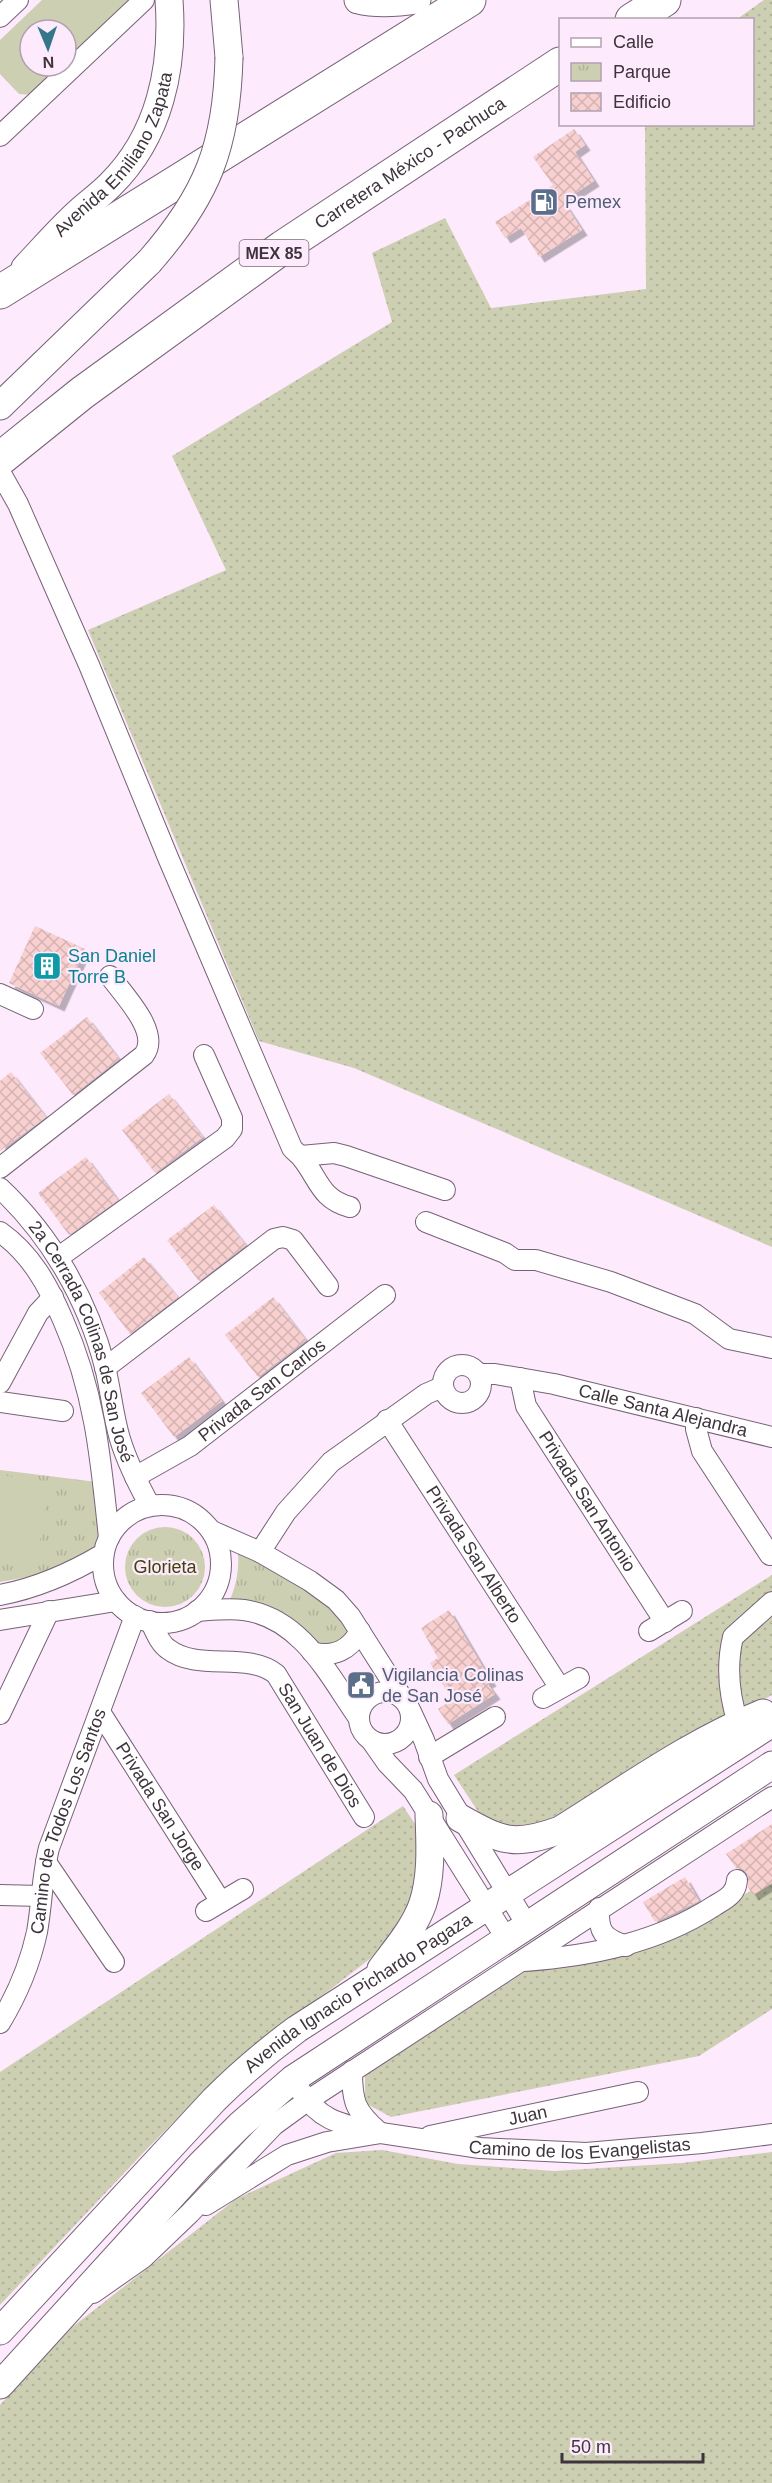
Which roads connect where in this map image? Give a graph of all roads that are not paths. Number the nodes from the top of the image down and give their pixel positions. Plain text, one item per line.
1 (18, 0) edge
2 (144, 0) edge
3 (169, 0) edge
4 (224, 0) edge
5 (358, 0) edge
6 (417, 0) edge
7 (469, 0) edge
8 (664, 0) edge
9 (0, 17) edge
10 (635, 18) edge
11 (559, 65) edge
12 (0, 136) edge
13 (4, 290) edge
14 (0, 405) edge
15 (0, 459) edge
16 (0, 472) edge
17 (110, 976) dead end
18 (0, 994) edge
19 (33, 1009) dead end
20 (204, 1055) dead end
21 (301, 1156) junction
22 (0, 1168) edge
23 (445, 1190) dead end
24 (1, 1192) edge
25 (350, 1207) dead end
26 (426, 1222) dead end
27 (0, 1232) edge
28 (59, 1257) junction
29 (328, 1286) dead end
30 (385, 1295) dead end
31 (54, 1297) junction
32 (772, 1348) edge
33 (105, 1368) junction
34 (479, 1374) junction
35 (520, 1378) junction
36 (0, 1383) edge
37 (442, 1387) junction
38 (0, 1402) edge
39 (63, 1410) dead end
40 (114, 1414) junction
41 (94, 1418) junction
42 (696, 1418) junction
43 (387, 1420) junction
44 (772, 1437) edge
45 (135, 1477) junction
46 (150, 1506) junction
47 (212, 1531) junction
48 (106, 1546) junction
49 (260, 1552) junction
50 (765, 1558) edge
51 (0, 1595) edge
52 (116, 1601) junction
53 (772, 1602) edge
54 (49, 1611) junction
55 (197, 1611) junction
56 (682, 1611) dead end
57 (142, 1619) junction
58 (0, 1620) edge
59 (360, 1631) junction
60 (312, 1652) junction
61 (579, 1678) dead end
62 (560, 1688) junction
63 (543, 1698) dead end
64 (406, 1704) junction
65 (772, 1709) edge
66 (100, 1712) junction
67 (0, 1714) edge
68 (358, 1717) junction
69 (495, 1717) dead end
70 (738, 1723) junction
71 (772, 1723) edge
72 (371, 1740) junction
73 (429, 1756) junction
74 (772, 1765) edge
75 (772, 1797) edge
76 (429, 1815) junction
77 (364, 1817) dead end
78 (460, 1818) junction
79 (46, 1862) junction
80 (737, 1880) dead end
81 (243, 1889) dead end
82 (0, 1895) edge
83 (40, 1896) junction
84 (497, 1901) junction
85 (599, 1908) junction
86 (517, 1931) junction
87 (626, 1946) junction
88 (521, 1961) junction
89 (114, 1962) dead end
90 (372, 1980) junction
91 (3, 2013) edge
92 (297, 2029) junction
93 (243, 2071) junction
94 (352, 2071) junction
95 (300, 2090) junction
96 (638, 2092) dead end
97 (384, 2133) junction
98 (772, 2134) edge
99 (419, 2139) junction
100 (190, 2213) junction
101 (73, 2306) junction
102 (0, 2331) edge
103 (0, 2385) edge

1 - 9 street
2 - 12 street
3 - 13 main road, Avenida Emiliano Zapata
4 - 14 main road, bridge
5 - 6 main road
7 - 13 highway
8 - 10 highway
11 - 15 highway, Carretera México - Pachuca / MEX 85
16 - 21 street
17 - 22 street
18 - 19 street
20 - 28 street
21 - 23 street
21 - 25 street
24 - 28 street, 2a Cerrada Colinas de San José
26 - 32 street
27 - 31 street, 2a Cerrada Colinas de San José
28 - 33 street, 2a Cerrada Colinas de San José
29 - 33 street
30 - 45 street, Privada San Carlos
31 - 36 street
31 - 41 street, 2a Cerrada Colinas de San José
33 - 40 street, 2a Cerrada Colinas de San José
34 - 35 street, Calle Santa Alejandra
34 - 37 street
34 - 37 street
35 - 42 street, Calle Santa Alejandra
35 - 56 street, Privada San Antonio
37 - 43 street
38 - 39 street
40 - 41 street
40 - 45 street, 2a Cerrada Colinas de San José
41 - 48 street, 2a Cerrada Colinas de San José
42 - 44 street, Calle Santa Alejandra
42 - 50 street
43 - 49 street
43 - 62 street, Privada San Alberto
45 - 46 street, 2a Cerrada Colinas de San José
46 - 47 street
46 - 48 street
47 - 49 street
47 - 55 street
48 - 51 street
48 - 52 street
49 - 59 street
52 - 54 street
52 - 57 street
53 - 70 street
54 - 58 street
54 - 67 street
55 - 57 street
55 - 60 street
57 - 66 street, Camino de Todos Los Santos
57 - 77 street, San Juan de Dios
59 - 60 street
59 - 64 street
60 - 68 street
61 - 62 street
62 - 63 street
64 - 68 street
64 - 72 street
64 - 73 street
65 - 70 main road
66 - 79 street, Camino de Todos Los Santos
66 - 81 street, Privada San Jorge
68 - 72 street
69 - 73 street
70 - 78 main road
71 - 84 main road, Avenida Ignacio Pichardo Pagaza
72 - 76 street
73 - 78 street
74 - 86 main road, Avenida Ignacio Pichardo Pagaza
75 - 85 street, Avenida Ignacio Pichardo Pagaza
76 - 84 street
76 - 90 main road
78 - 84 street
79 - 83 street, Camino de Todos Los Santos
79 - 89 street
80 - 87 street
82 - 83 street
83 - 91 street, Camino de Todos Los Santos
84 - 86 street
84 - 90 main road, Avenida Ignacio Pichardo Pagaza
85 - 87 street
85 - 88 street, Avenida Ignacio Pichardo Pagaza
86 - 95 main road, Avenida Ignacio Pichardo Pagaza
87 - 88 street
88 - 94 street, Avenida Ignacio Pichardo Pagaza
90 - 92 main road, Avenida Ignacio Pichardo Pagaza
92 - 93 main road, Avenida Ignacio Pichardo Pagaza
92 - 95 main road
93 - 95 main road
93 - 102 main road, Avenida Ignacio Pichardo Pagaza
94 - 95 street, Avenida Ignacio Pichardo Pagaza
94 - 97 street
95 - 97 street, Camino de los Evangelistas
95 - 100 street, Avenida Ignacio Pichardo Pagaza
95 - 101 main road, Avenida Ignacio Pichardo Pagaza
96 - 99 street, Juan
97 - 99 street, Camino de los Evangelistas
97 - 100 street
98 - 99 street, Camino de los Evangelistas
100 - 101 street, Avenida Ignacio Pichardo Pagaza
101 - 103 main road, Avenida Ignacio Pichardo Pagaza

